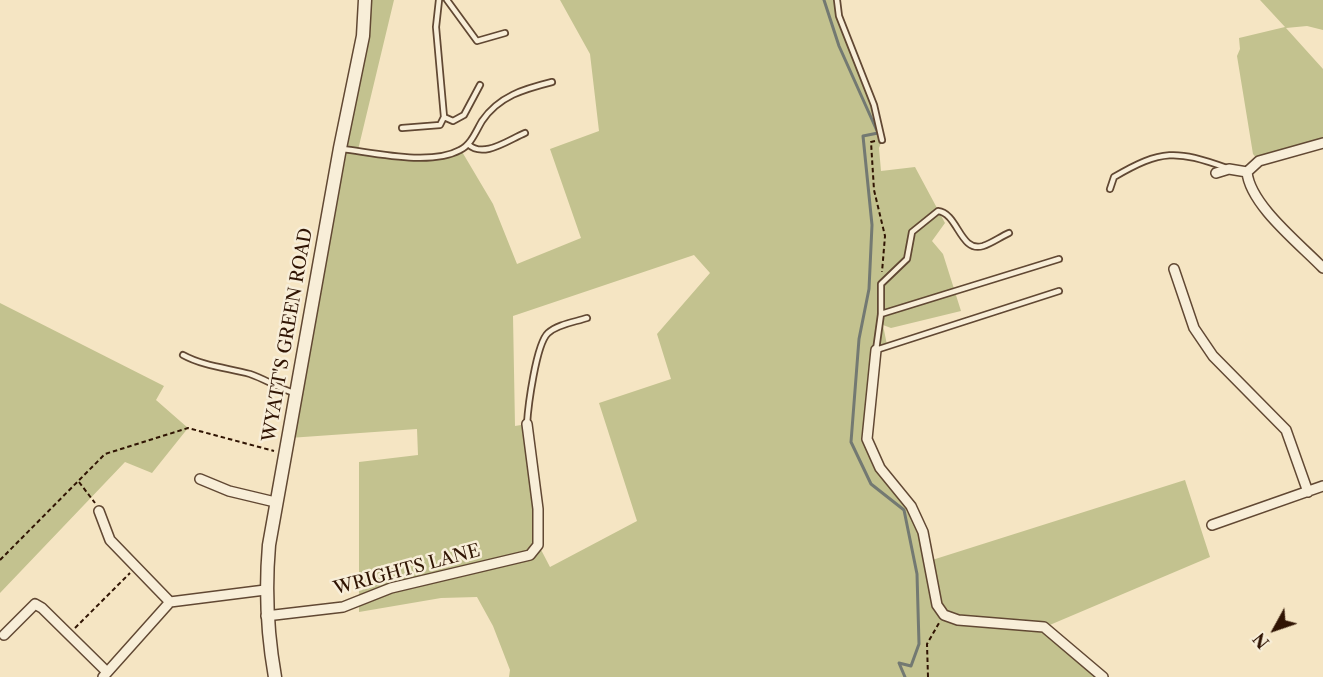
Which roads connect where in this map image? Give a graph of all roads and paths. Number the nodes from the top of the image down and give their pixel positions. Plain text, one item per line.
1 (365, 0) edge
2 (439, 0) edge
3 (447, 0) edge
4 (837, 0) edge
5 (505, 33) dead end
6 (552, 82) dead end
7 (480, 85) dead end
8 (444, 117) junction
9 (402, 128) dead end
10 (525, 133) dead end
11 (882, 140) joint
12 (1323, 143) edge
13 (468, 144) junction
14 (340, 148) junction
15 (1229, 169) junction
16 (1247, 172) junction
17 (1216, 173) dead end
18 (1110, 189) dead end
19 (1009, 233) dead end
20 (1059, 259) dead end
21 (1323, 268) edge
22 (1174, 269) dead end
23 (881, 284) junction
24 (1059, 291) dead end
25 (881, 314) junction
26 (587, 318) dead end
27 (876, 350) junction
28 (183, 355) dead end
29 (296, 393) junction
30 (527, 424) joint
31 (286, 453) junction
32 (200, 479) dead end
33 (78, 481) junction
34 (1323, 486) edge
35 (1308, 492) junction
36 (276, 502) junction
37 (99, 511) joint
38 (1212, 525) dead end
39 (0, 560) edge
40 (136, 566) junction
41 (265, 590) junction
42 (170, 602) junction
43 (944, 615) junction
44 (266, 616) junction
45 (4, 635) dead end
46 (69, 635) junction
47 (105, 675) edge
48 (275, 677) edge
49 (928, 677) edge
50 (1103, 677) edge

1 - 14 street, WYATT'S GREEN ROAD
2 - 8 lane
3 - 5 lane
4 - 11 lane
6 - 13 lane
7 - 8 lane
8 - 9 lane
10 - 13 lane
11 - 23 path
12 - 16 street
13 - 14 lane
14 - 29 street, WYATT'S GREEN ROAD
15 - 16 street
15 - 17 street
15 - 18 lane
16 - 21 street
19 - 23 lane
20 - 25 lane
22 - 35 street
23 - 25 lane
24 - 27 lane
25 - 27 lane
26 - 30 lane
27 - 43 street
28 - 29 lane
29 - 31 street, WYATT'S GREEN ROAD
30 - 44 street, WRIGHTS LANE
31 - 33 path
31 - 36 street, WYATT'S GREEN ROAD
32 - 36 street
33 - 37 path
33 - 39 path
34 - 35 street
35 - 38 street
36 - 41 street, WYATT'S GREEN ROAD
37 - 40 street
40 - 42 street
40 - 46 path
41 - 42 street
41 - 44 street, WYATT'S GREEN ROAD
42 - 47 street
43 - 49 path
43 - 50 street
44 - 48 street, WYATT'S GREEN ROAD
45 - 46 street
46 - 47 street

